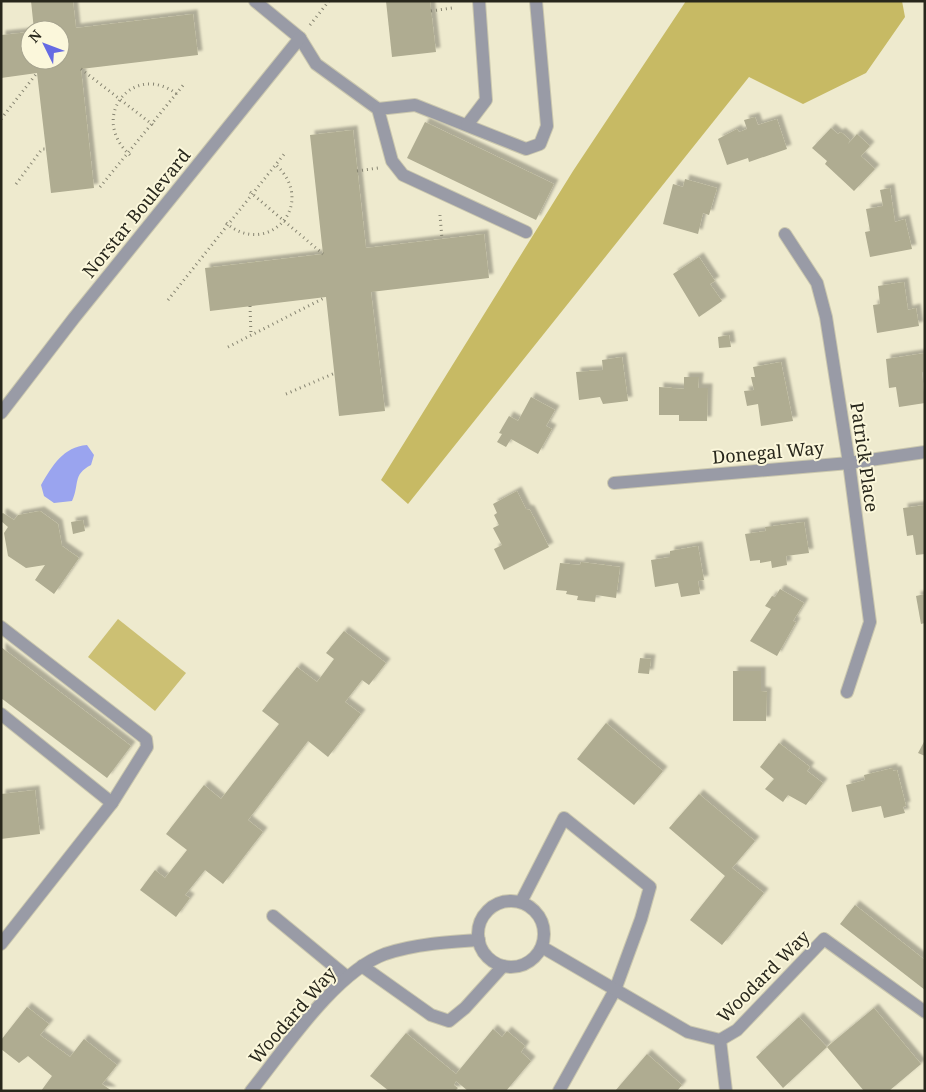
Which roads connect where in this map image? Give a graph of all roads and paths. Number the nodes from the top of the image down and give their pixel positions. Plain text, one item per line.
1 (256, 1) edge
2 (329, 1) edge
3 (478, 1) edge
4 (536, 1) edge
5 (452, 8) dead end
6 (431, 11) dead end
7 (300, 38) junction
8 (81, 68) dead end
9 (37, 74) dead end
10 (185, 83) dead end
11 (177, 94) junction
12 (120, 99) junction
13 (378, 109) junction
14 (1, 119) edge
15 (152, 124) junction
16 (467, 125) junction
17 (46, 149) dead end
18 (285, 153) dead end
19 (129, 154) junction
20 (275, 164) junction
21 (378, 168) dead end
22 (357, 171) dead end
23 (16, 184) dead end
24 (100, 187) dead end
25 (251, 193) junction
26 (440, 215) dead end
27 (284, 220) junction
28 (227, 224) junction
29 (526, 232) dead end
30 (785, 234) dead end
31 (442, 239) dead end
32 (323, 254) dead end
33 (326, 297) dead end
34 (168, 300) dead end
35 (250, 306) dead end
36 (251, 336) junction
37 (228, 347) dead end
38 (334, 373) dead end
39 (286, 394) dead end
40 (1, 412) edge
41 (925, 452) edge
42 (849, 463) junction
43 (614, 483) dead end
44 (1, 627) edge
45 (848, 692) dead end
46 (1, 714) edge
47 (112, 803) junction
48 (522, 902) junction
49 (273, 916) dead end
50 (479, 940) junction
51 (1, 944) edge
52 (542, 946) junction
53 (362, 966) junction
54 (504, 966) junction
55 (347, 977) junction
56 (615, 990) junction
57 (925, 1012) edge
58 (720, 1040) junction
59 (251, 1091) edge
60 (559, 1091) edge
61 (726, 1091) edge

1 - 7 street
2 - 7 path
3 - 16 street
4 - 16 street
5 - 6 path
7 - 13 street
7 - 40 street, Norstar Boulevard
8 - 12 path
9 - 14 path
10 - 11 path
11 - 12 path
11 - 15 path
12 - 15 path
12 - 19 path
13 - 16 street
13 - 29 street
15 - 19 path
17 - 23 path
18 - 20 path
19 - 24 path
20 - 25 path
20 - 27 path
21 - 22 path
25 - 27 path
25 - 28 path
26 - 31 path
27 - 28 path
27 - 32 path
28 - 34 path
30 - 42 street, Patrick Place
33 - 36 path
35 - 36 path
36 - 37 path
38 - 39 path
41 - 42 street, Donegal Way
42 - 43 street, Donegal Way
42 - 45 street, Patrick Place
44 - 47 street
46 - 47 street
47 - 51 street
48 - 50 street
48 - 52 street
48 - 56 street
49 - 55 street
50 - 53 street, Woodard Way
50 - 54 street
52 - 54 street
52 - 56 street, Woodard Way
53 - 54 street
53 - 55 street, Woodard Way
55 - 59 street, Woodard Way
56 - 58 street, Woodard Way
56 - 60 street
57 - 58 street, Woodard Way
58 - 61 street

